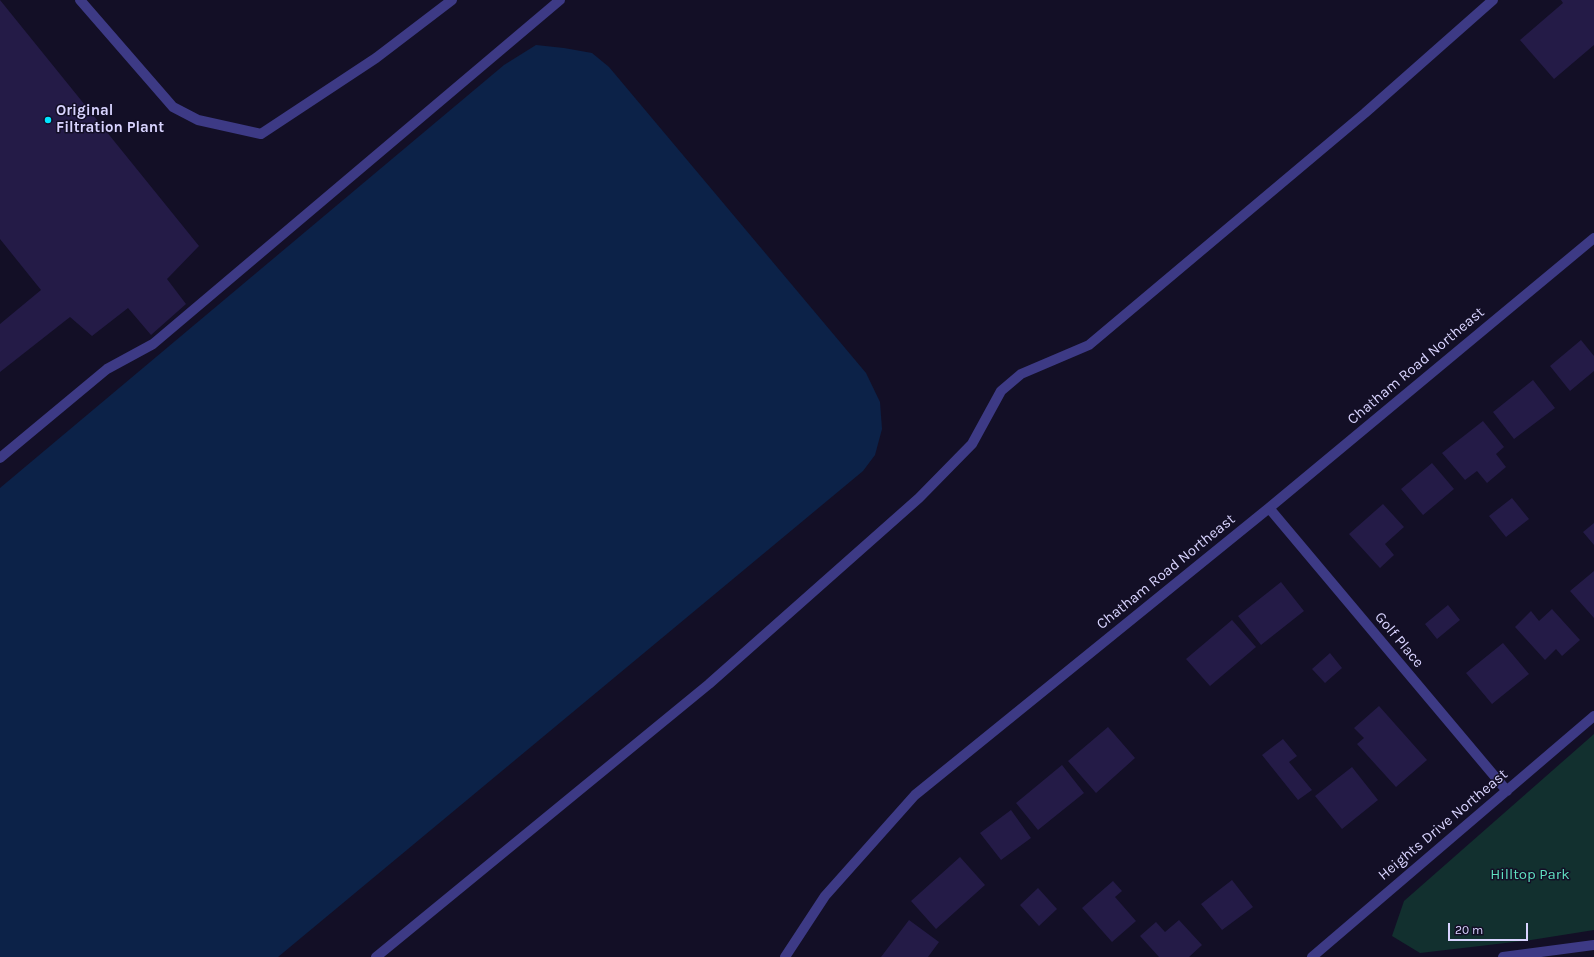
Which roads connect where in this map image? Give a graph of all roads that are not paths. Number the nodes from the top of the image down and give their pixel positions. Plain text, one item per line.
1 (80, 0) edge
2 (452, 0) edge
3 (560, 0) edge
4 (1493, 0) edge
5 (1594, 238) edge
6 (0, 458) edge
7 (1269, 508) junction
8 (1594, 716) edge
9 (1507, 791) junction
10 (1594, 945) edge
11 (376, 957) edge
12 (785, 957) edge
13 (1312, 957) edge
14 (1503, 957) edge

1 - 2 street
3 - 6 street
4 - 11 street
5 - 7 street, Chatham Road Northeast
7 - 9 street, Golf Place
7 - 12 street, Chatham Road Northeast
8 - 9 street, Heights Drive Northeast
9 - 13 street, Heights Drive Northeast
10 - 14 street

